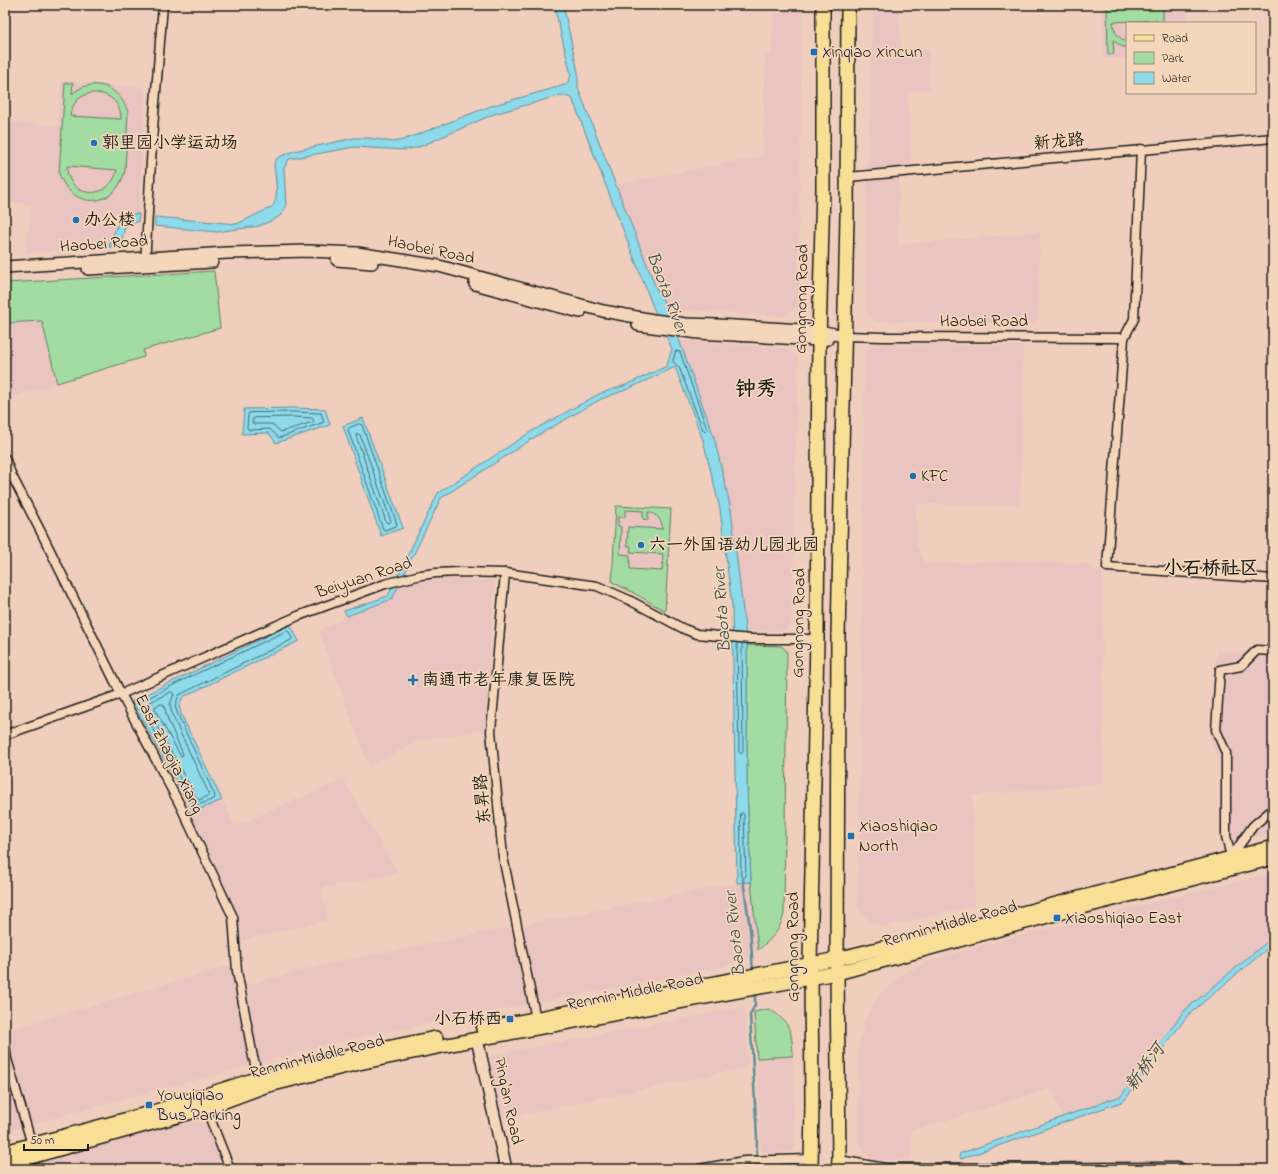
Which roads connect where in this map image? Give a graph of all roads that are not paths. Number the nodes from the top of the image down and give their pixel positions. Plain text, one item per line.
1 (163, 5) edge
2 (823, 5) edge
3 (848, 5) edge
4 (1273, 138) edge
5 (1141, 150) junction
6 (848, 177) junction
7 (145, 262) junction
8 (5, 267) edge
9 (5, 274) edge
10 (819, 336) junction
11 (844, 336) junction
12 (1124, 338) junction
13 (5, 458) edge
14 (505, 573) junction
15 (1273, 579) edge
16 (817, 639) junction
17 (1273, 651) edge
18 (121, 694) junction
19 (5, 735) edge
20 (1273, 809) edge
21 (1273, 847) edge
22 (1273, 858) edge
23 (1232, 862) junction
24 (837, 959) junction
25 (810, 964) junction
26 (837, 973) junction
27 (811, 978) junction
28 (762, 980) junction
29 (742, 984) junction
30 (536, 1019) junction
31 (477, 1039) junction
32 (5, 1045) edge
33 (259, 1078) junction
34 (206, 1108) junction
35 (32, 1145) junction
36 (5, 1152) edge
37 (5, 1164) edge
38 (838, 1164) edge
39 (811, 1165) edge
40 (230, 1169) edge
41 (506, 1169) edge
42 (699, 1169) edge
43 (1184, 1169) edge

1 - 7 street
2 - 10 main road, Gongnong Road
3 - 6 main road
4 - 5 street, 新龙路
5 - 6 street, 新龙路
5 - 12 street
6 - 11 main road
7 - 8 street, Haobei Road
7 - 9 street, Haobei Road
7 - 10 street, Haobei Road
10 - 11 street, Haobei Road
10 - 16 main road, Gongnong Road
11 - 12 street, Haobei Road
11 - 24 main road
12 - 15 street
13 - 18 street, East Zhaojia Xiang
14 - 16 street, Beiyuan Road
14 - 18 street, Beiyuan Road
14 - 30 street, 东昇路
16 - 25 main road, Gongnong Road
17 - 23 street
18 - 19 street, Beiyuan Road
18 - 33 street, East Zhaojia Xiang
20 - 23 street
21 - 23 main road, Renmin Middle Road
22 - 23 main road, Renmin Middle Road
23 - 24 main road, Renmin Middle Road
23 - 26 main road, Renmin Middle Road
24 - 25 main road, Renmin Middle Road
24 - 26 main road
25 - 27 main road, Gongnong Road
25 - 28 main road, Renmin Middle Road
26 - 27 main road, Renmin Middle Road
26 - 38 main road
27 - 28 main road, Renmin Middle Road
27 - 39 main road, Gongnong Road
28 - 29 main road, Renmin Middle Road
29 - 30 main road, Renmin Middle Road
29 - 31 main road, Renmin Middle Road
30 - 33 main road, Renmin Middle Road
31 - 34 main road, Renmin Middle Road
31 - 41 street, Ping'an Road
32 - 35 street
33 - 35 main road, Renmin Middle Road
34 - 37 main road, Renmin Middle Road
34 - 40 street
35 - 36 main road, Renmin Middle Road
38 - 43 street
39 - 42 street

